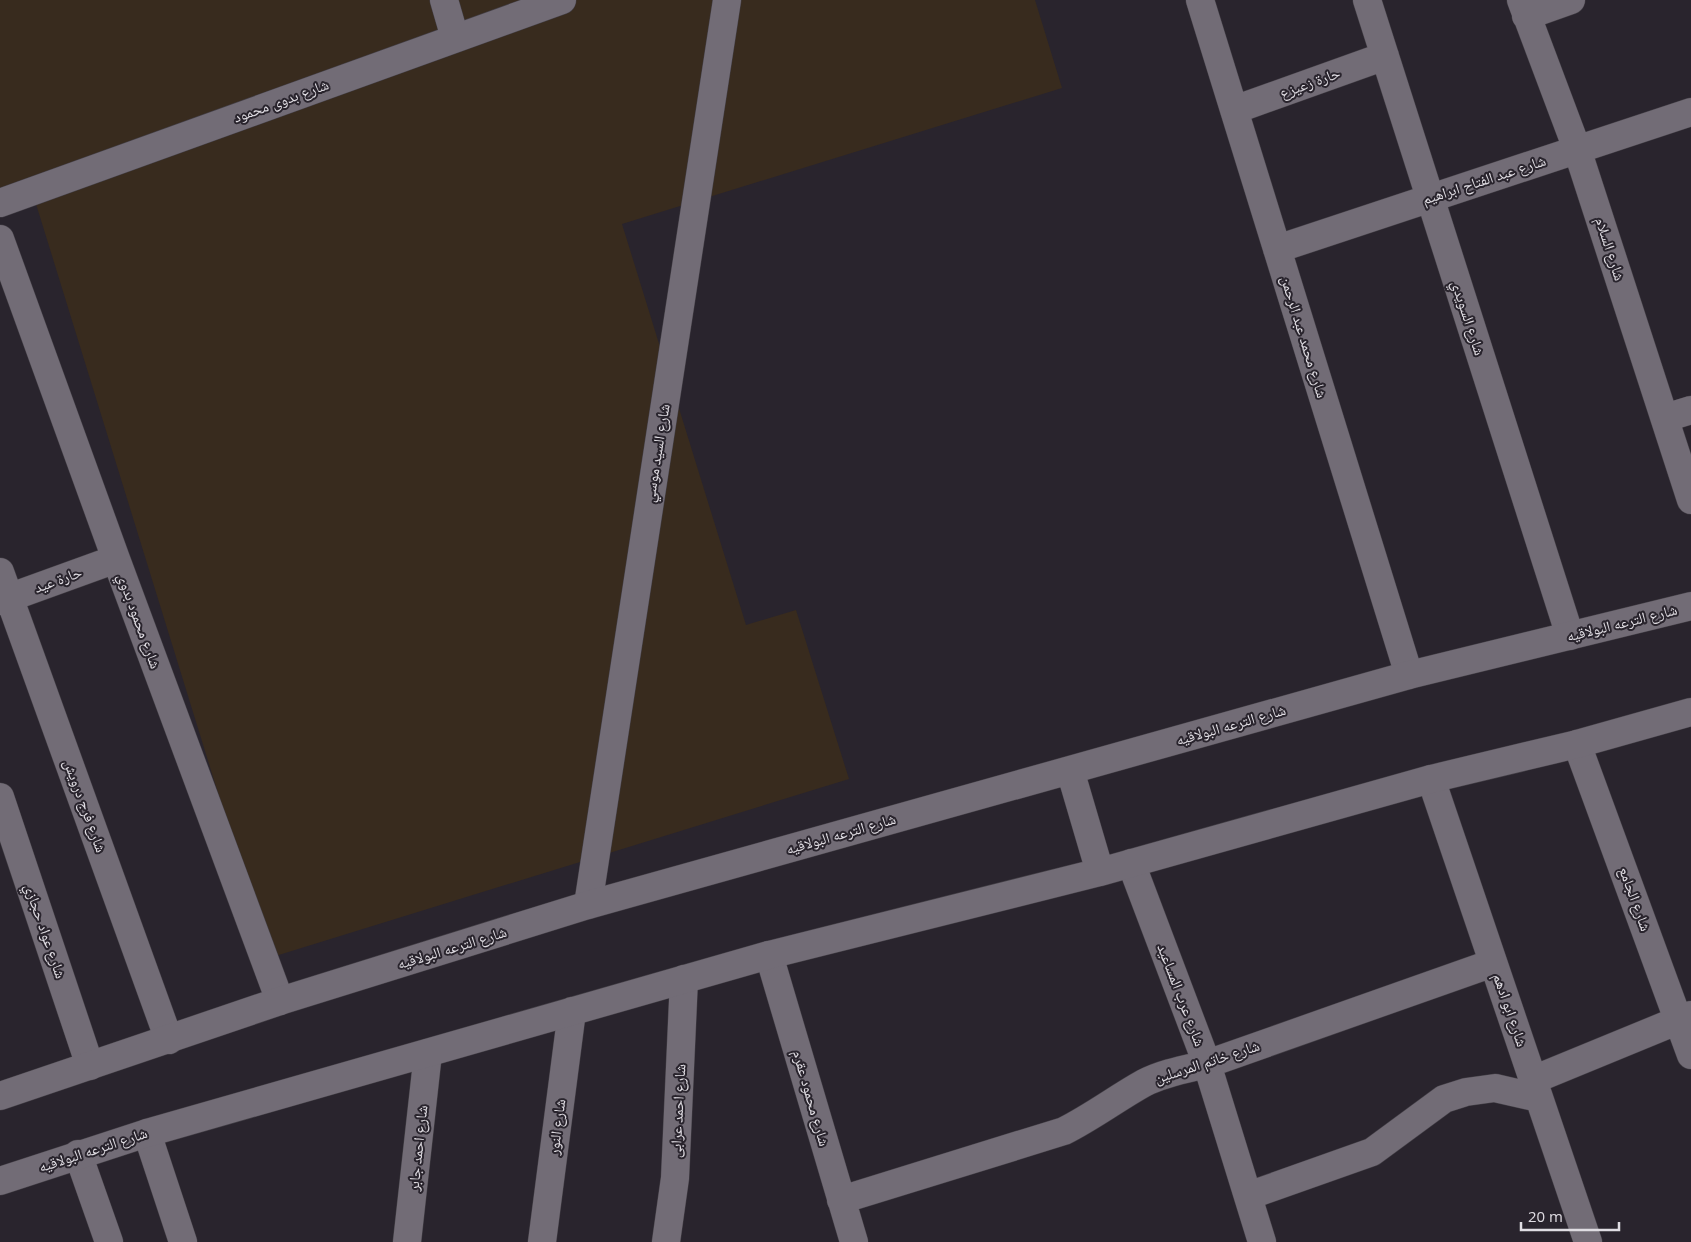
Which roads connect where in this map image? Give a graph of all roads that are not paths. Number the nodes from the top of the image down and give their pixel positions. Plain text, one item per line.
1 (444, 0) edge
2 (562, 0) edge
3 (727, 0) edge
4 (1200, 0) edge
5 (1367, 0) edge
6 (1571, 0) edge
7 (1523, 8) edge
8 (455, 38) junction
9 (1385, 56) junction
10 (1234, 110) junction
11 (1691, 112) edge
12 (1577, 149) junction
13 (1430, 198) junction
14 (0, 203) edge
15 (0, 239) edge
16 (1277, 249) junction
17 (1691, 410) edge
18 (1665, 418) junction
19 (1691, 500) edge
20 (116, 559) junction
21 (0, 572) edge
22 (5, 599) edge
23 (1691, 606) edge
24 (1570, 636) junction
25 (1409, 675) junction
26 (1691, 712) edge
27 (1577, 744) junction
28 (1070, 770) junction
29 (1431, 779) junction
30 (0, 797) edge
31 (1131, 863) junction
32 (1100, 872) junction
33 (588, 906) junction
34 (769, 955) junction
35 (1493, 963) junction
36 (684, 979) junction
37 (280, 1001) junction
38 (572, 1011) junction
39 (1685, 1017) edge
40 (169, 1040) junction
41 (428, 1053) junction
42 (1691, 1055) edge
43 (1207, 1064) junction
44 (90, 1066) junction
45 (1536, 1089) junction
46 (0, 1096) edge
47 (147, 1133) junction
48 (78, 1154) junction
49 (0, 1181) edge
50 (1248, 1196) junction
51 (841, 1200) junction
52 (109, 1242) edge
53 (183, 1242) edge
54 (408, 1242) edge
55 (542, 1242) edge
56 (666, 1242) edge
57 (854, 1242) edge
58 (1262, 1242) edge
59 (1588, 1242) edge

1 - 8 street
2 - 8 street, شارع بدوى محمود
3 - 33 street, شارع السيد موسي
4 - 10 street, شارع محمد عبد الرحمن
5 - 9 street, شارع السويدي
6 - 7 street
7 - 12 street, شارع السلام
8 - 14 street, شارع بدوى محمود
9 - 10 street, حارة زعيزع
9 - 13 street, شارع السويدي
10 - 16 street, شارع محمد عبد الرحمن
11 - 12 street, شارع عبد الفتاح ابراهيم
12 - 13 street, شارع عبد الفتاح ابراهيم
12 - 18 street, شارع السلام
13 - 16 street, شارع عبد الفتاح ابراهيم
13 - 24 street, شارع السويدي
15 - 20 street, شارع محمود بدوي
16 - 25 street, شارع محمد عبد الرحمن
17 - 18 street
18 - 19 street, شارع السلام
20 - 22 street, حارة عيد
20 - 37 street, شارع محمود بدوي
21 - 22 street, شارع فرج درويش
22 - 40 street, شارع فرج درويش
23 - 24 street, شارع الترعه البولاقيه
24 - 25 street, شارع الترعه البولاقيه
25 - 28 street, شارع الترعه البولاقيه
26 - 27 street, شارع الترعه البولاقيه
27 - 29 street, شارع الترعه البولاقيه
27 - 39 street, شارع الجامع
28 - 32 street
28 - 33 street, شارع الترعه البولاقيه
29 - 31 street, شارع الترعه البولاقيه
29 - 35 street, شارع ابو ادهم
30 - 44 street, شارع عواد حجازي
31 - 32 street, شارع الترعه البولاقيه
31 - 43 street, شارع عرب المساعيد
32 - 34 street, شارع الترعه البولاقيه
33 - 37 street, شارع الترعه البولاقيه
34 - 36 street, شارع الترعه البولاقيه
34 - 51 street, شارع محمود عقرم
35 - 43 street, شارع خاتم المرسلين
35 - 45 street, شارع ابو ادهم
36 - 38 street, شارع الترعه البولاقيه
36 - 56 street, شارع احمد عرابى
37 - 40 street, شارع الترعه البولاقيه
38 - 41 street, شارع الترعه البولاقيه
38 - 55 street, شارع النور
39 - 42 street, شارع الجامع
39 - 45 street
40 - 44 street, شارع الترعه البولاقيه
41 - 47 street, شارع الترعه البولاقيه
41 - 54 street, شارع احمد جابر
43 - 50 street, شارع عرب المساعيد
43 - 51 street, شارع خاتم المرسلين
44 - 46 street, شارع الترعه البولاقيه
45 - 50 street
45 - 59 street, شارع ابو ادهم
47 - 48 street, شارع الترعه البولاقيه
47 - 53 street
48 - 49 street, شارع الترعه البولاقيه
48 - 52 street
50 - 58 street, شارع عرب المساعيد
51 - 57 street, شارع محمود عقرم

